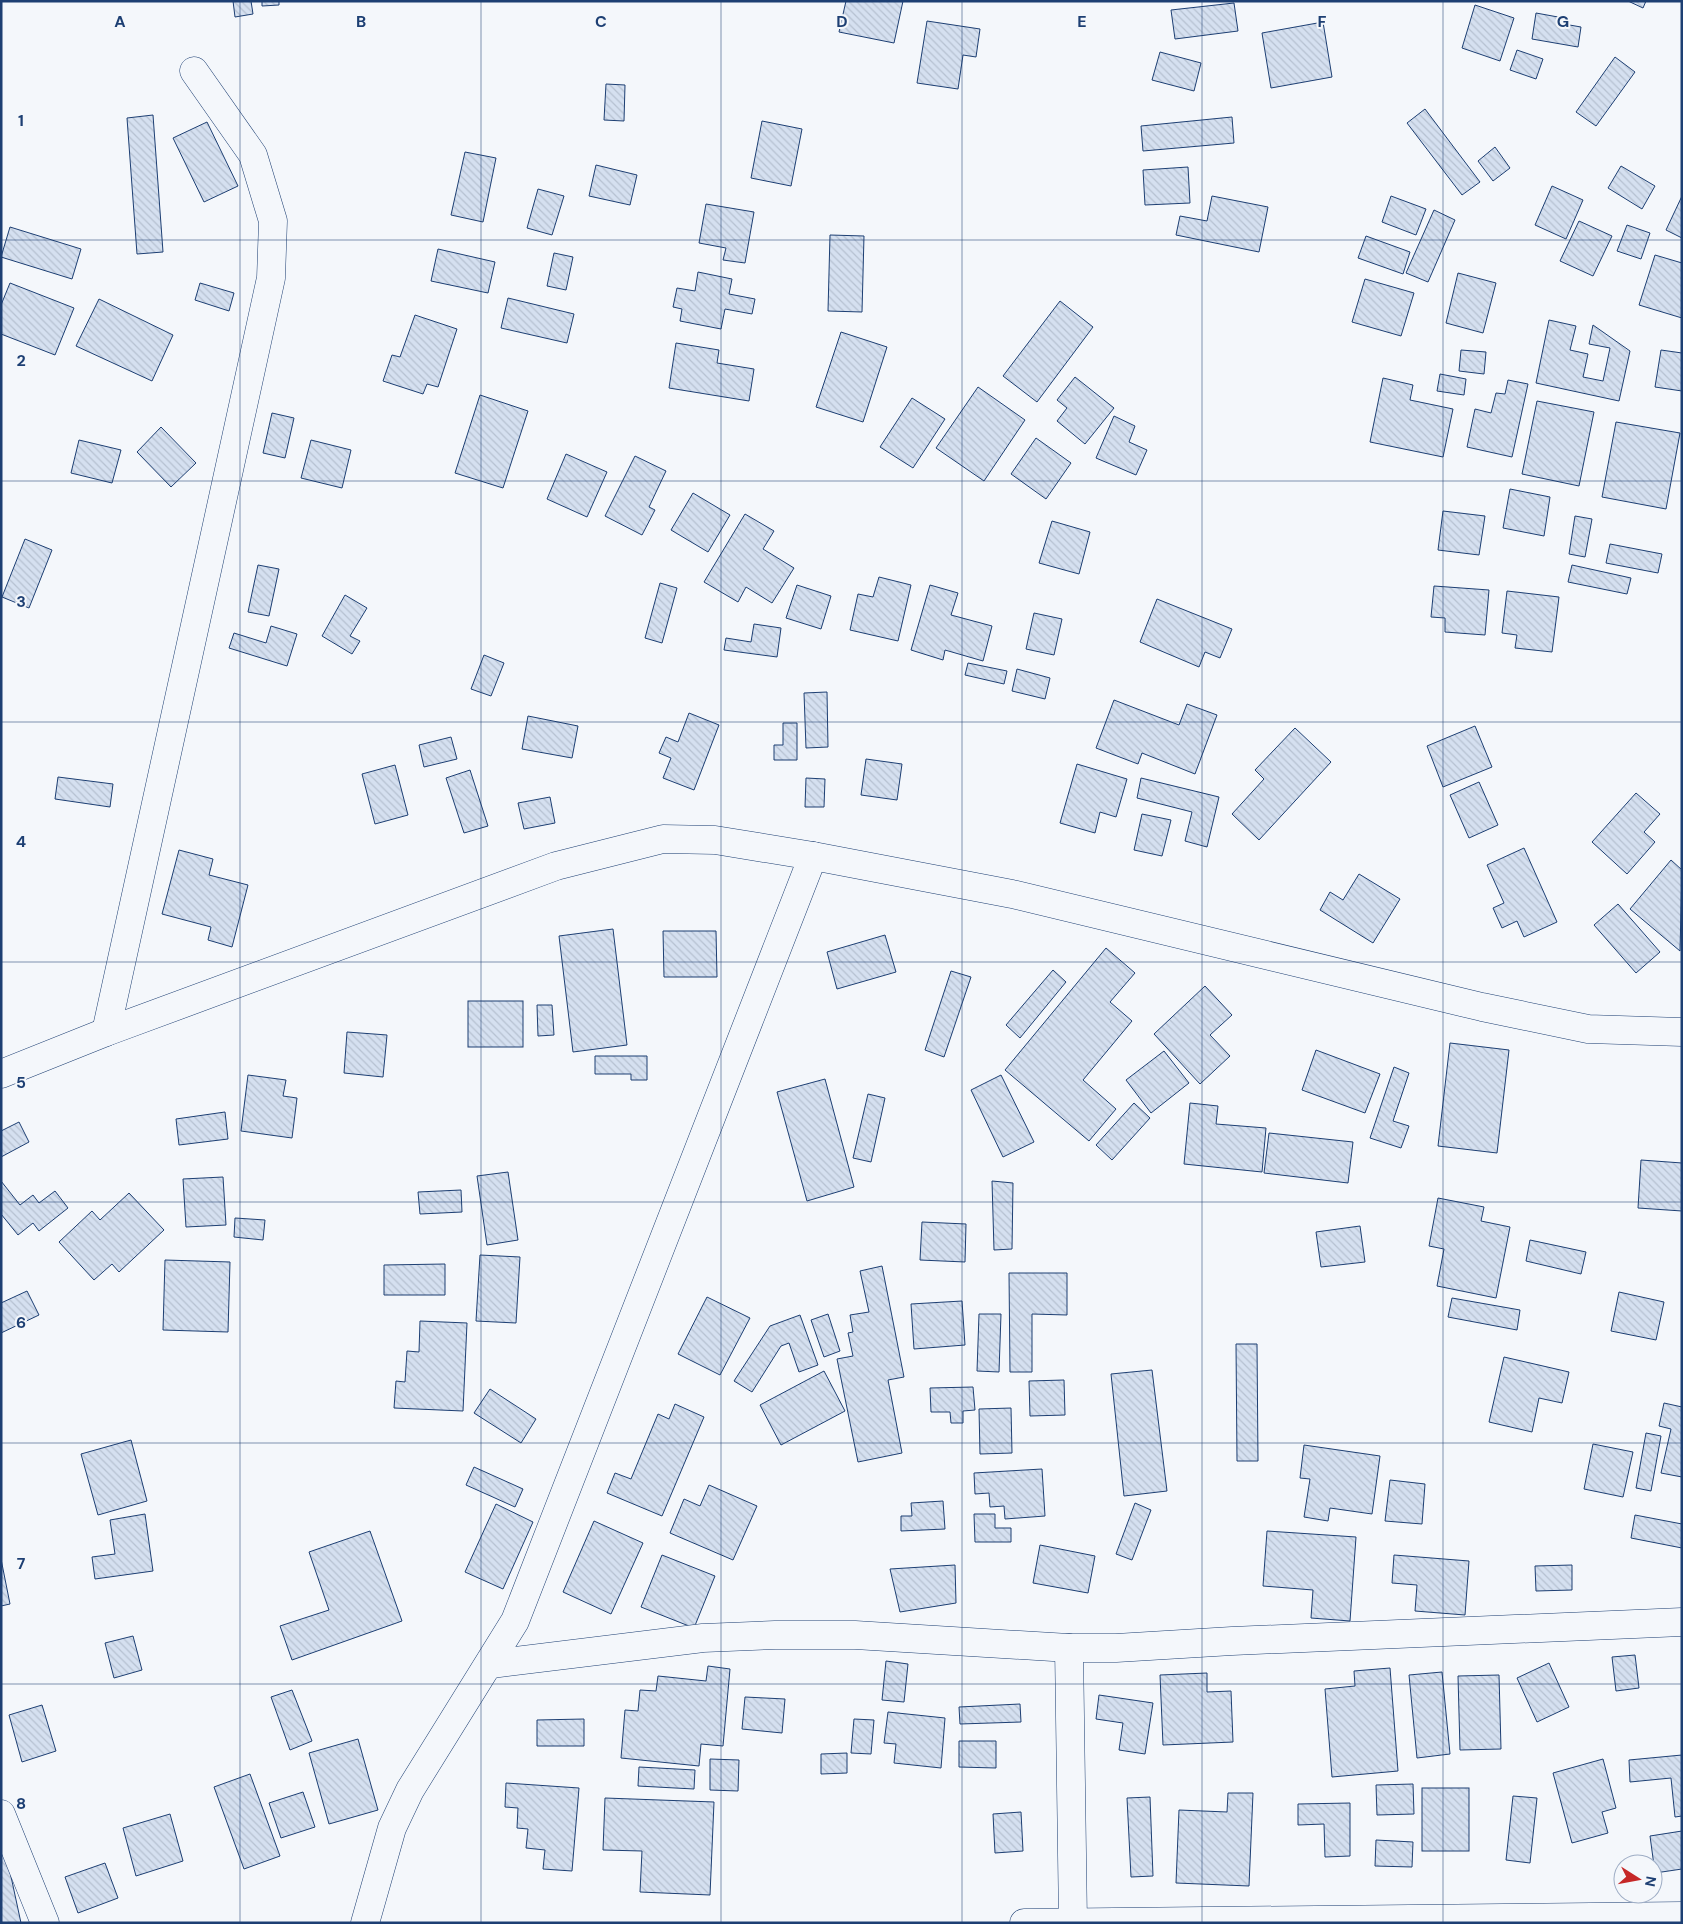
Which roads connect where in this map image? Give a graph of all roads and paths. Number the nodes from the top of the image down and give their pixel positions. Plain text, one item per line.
1 (194, 71) dead end
2 (813, 856) junction
3 (106, 1032) junction
4 (1682, 1032) edge
5 (1, 1074) edge
6 (1682, 1622) edge
7 (1069, 1648) junction
8 (491, 1664) junction
9 (1, 1814) edge
10 (1682, 1916) edge
11 (1073, 1922) edge
12 (1158, 1922) edge
13 (45, 1923) edge
14 (365, 1923) edge
15 (1024, 1923) edge

1 - 3 street
2 - 3 street
2 - 4 street
2 - 8 street
3 - 5 street
6 - 7 street
7 - 8 street
7 - 11 street
8 - 14 street
9 - 13 street
10 - 12 street
11 - 12 street
11 - 15 street

